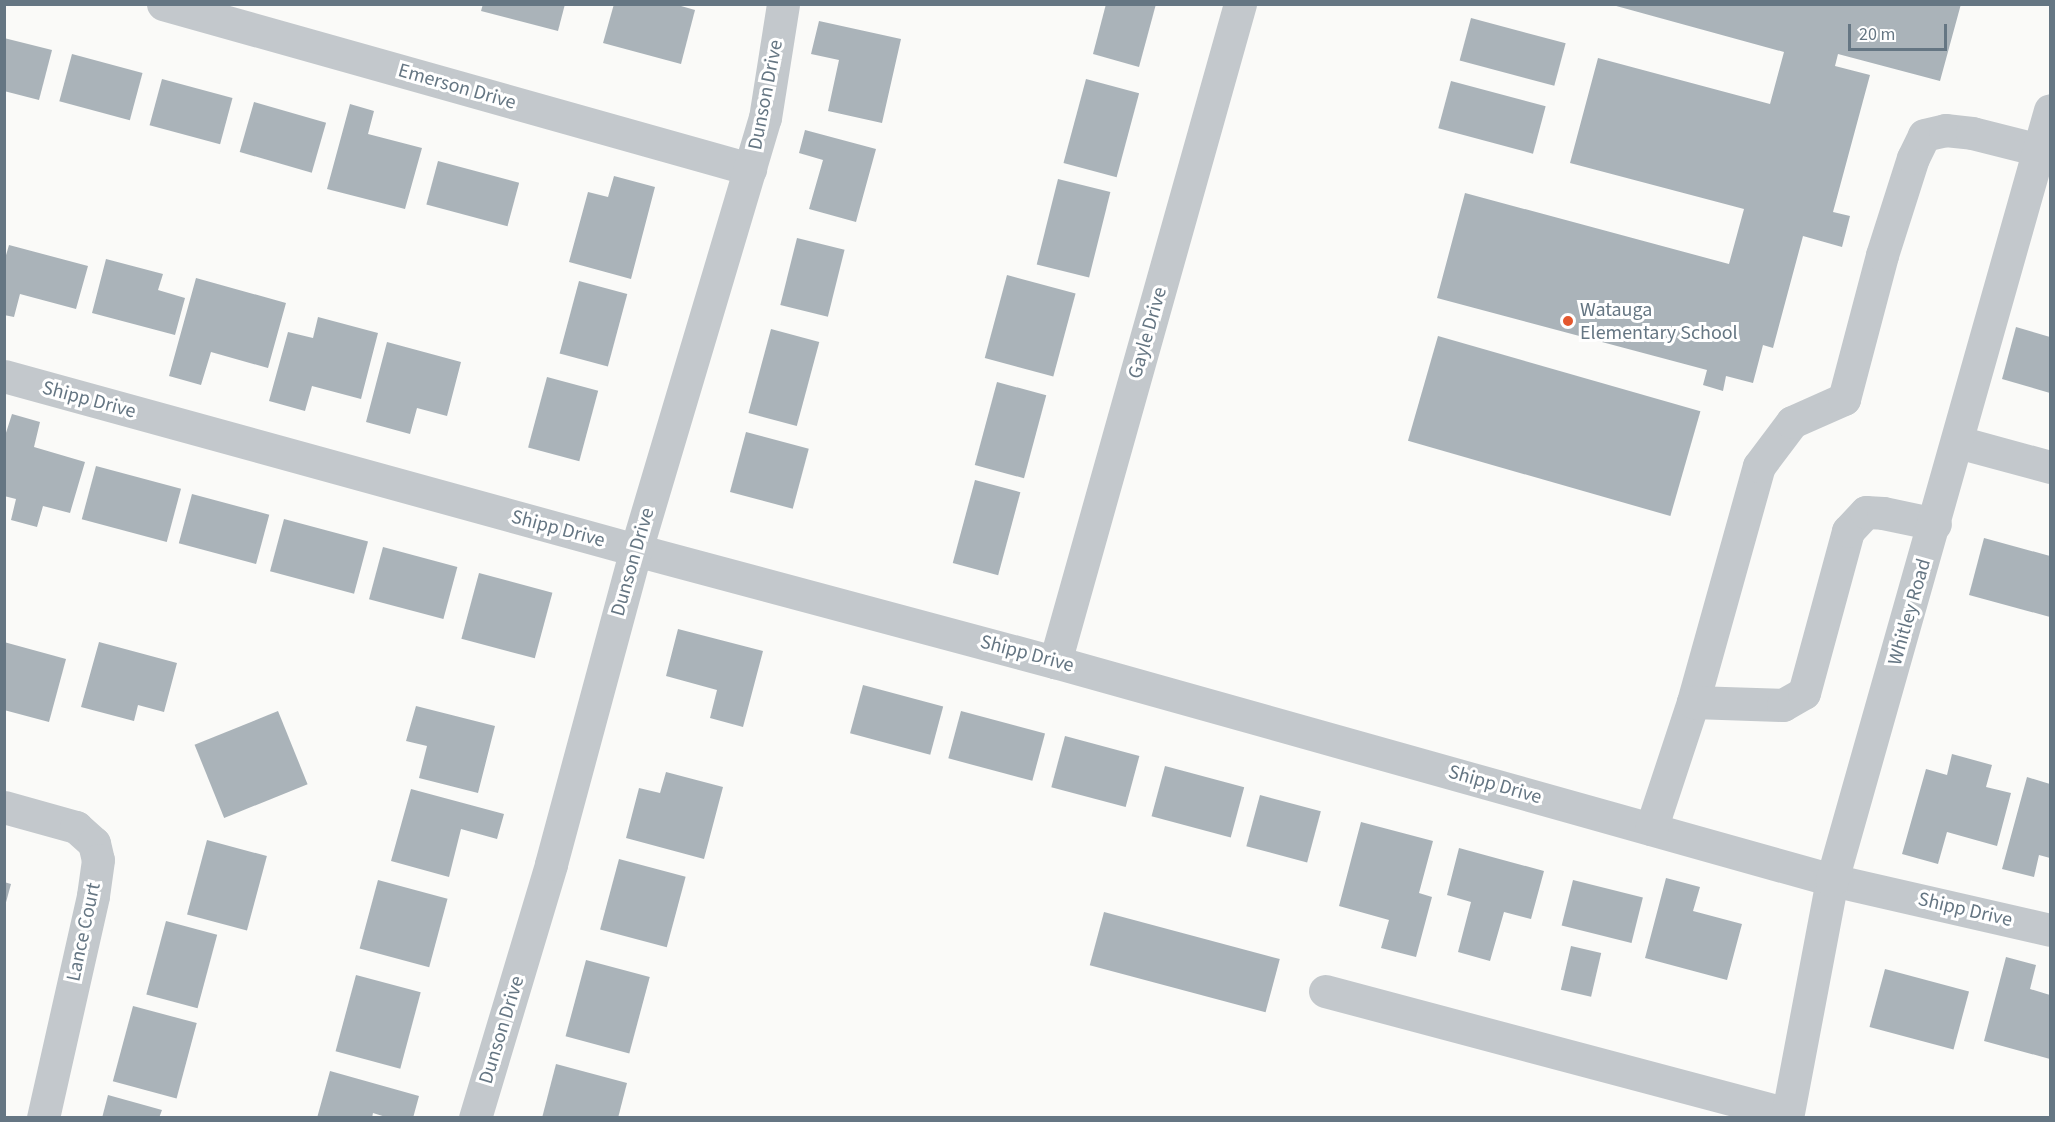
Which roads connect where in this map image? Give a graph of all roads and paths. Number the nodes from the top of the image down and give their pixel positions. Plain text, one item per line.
1 (163, 4) edge
2 (783, 4) edge
3 (1240, 4) edge
4 (2050, 110) edge
5 (2039, 150) junction
6 (750, 169) junction
7 (4, 376) edge
8 (1958, 442) junction
9 (2050, 466) edge
10 (1935, 524) junction
11 (636, 550) junction
12 (1055, 662) junction
13 (1693, 702) junction
14 (4, 807) edge
15 (1651, 829) junction
16 (1832, 880) junction
17 (2050, 930) edge
18 (1325, 990) dead end
19 (1787, 1116) edge
20 (43, 1118) edge
21 (476, 1118) edge

1 - 6 street, Emerson Drive
2 - 6 street, Dunson Drive
3 - 12 street, Gayle Drive
4 - 5 street, Whitley Road
5 - 8 street, Whitley Road
5 - 13 street
6 - 11 street, Dunson Drive
7 - 11 street, Shipp Drive
8 - 9 street
8 - 10 street, Whitley Road
10 - 13 street
10 - 16 street, Whitley Road
11 - 12 street, Shipp Drive
11 - 21 street, Dunson Drive
12 - 15 street, Shipp Drive
13 - 15 street
14 - 20 street, Lance Court
15 - 16 street, Shipp Drive
16 - 17 street, Shipp Drive
16 - 19 street, Whitley Road
18 - 19 street

